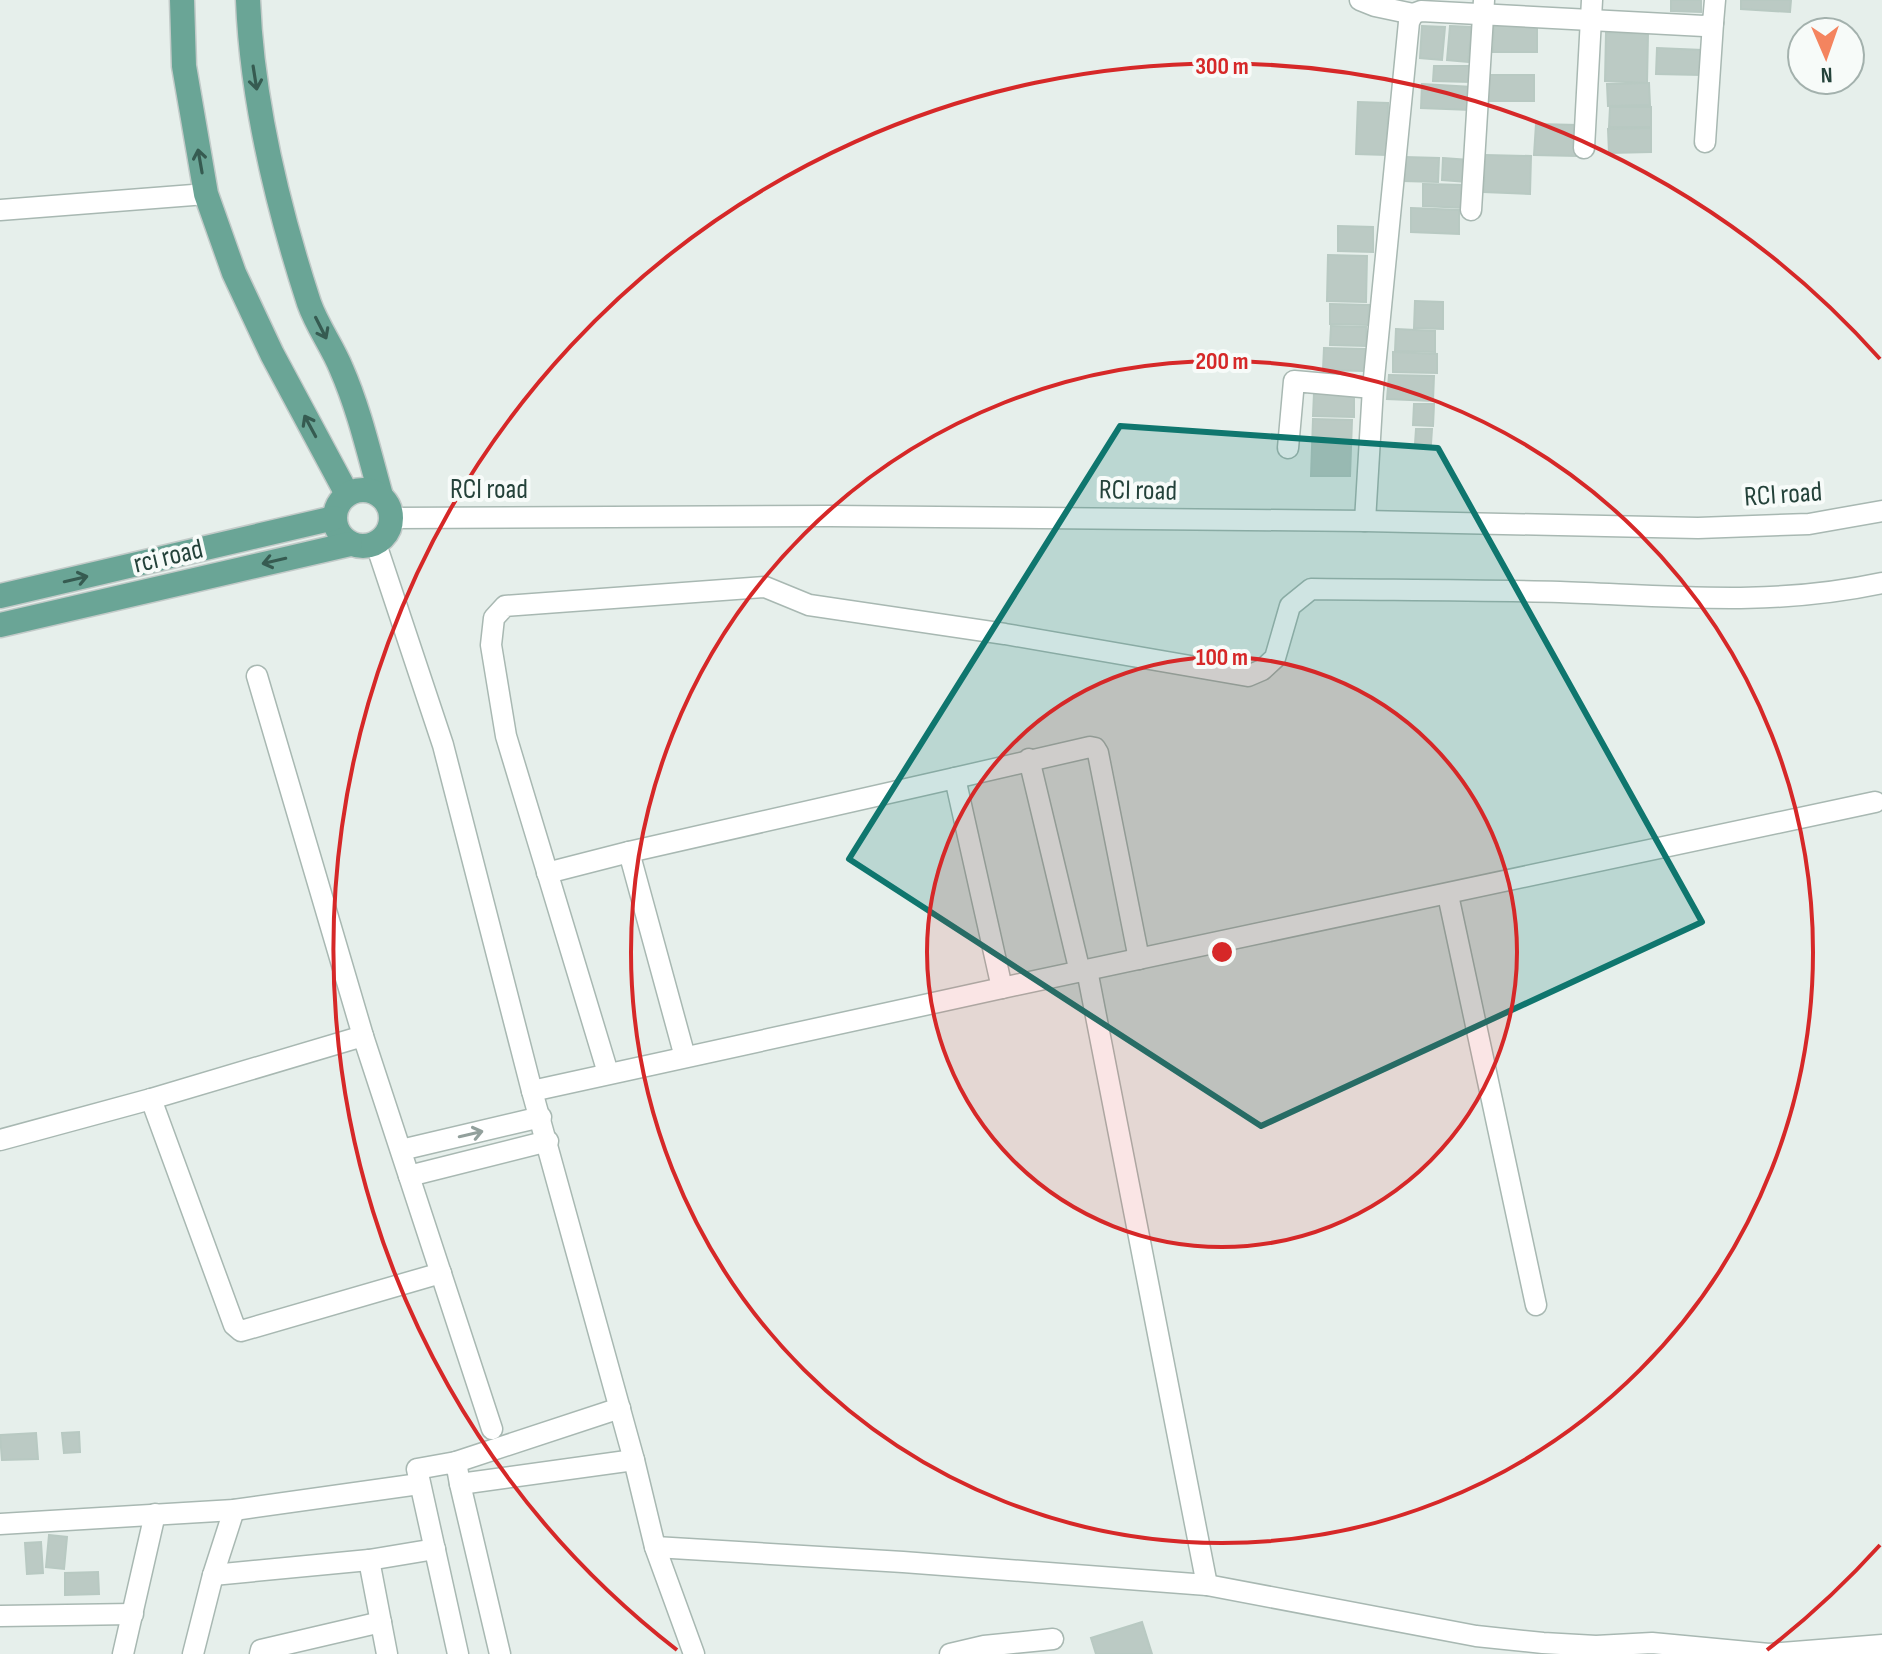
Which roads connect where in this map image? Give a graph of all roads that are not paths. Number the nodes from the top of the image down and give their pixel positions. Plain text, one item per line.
1 (182, 0) edge
2 (248, 0) edge
3 (1360, 0) edge
4 (1715, 0) edge
5 (1484, 7) edge
6 (1591, 10) edge
7 (1413, 14) junction
8 (1713, 23) junction
9 (1705, 142) dead end
10 (1584, 148) dead end
11 (206, 194) junction
12 (0, 210) edge
13 (1471, 210) dead end
14 (1373, 388) junction
15 (1288, 448) dead end
16 (347, 494) junction
17 (381, 496) junction
18 (1882, 511) edge
19 (334, 518) junction
20 (392, 518) junction
21 (1365, 521) junction
22 (350, 544) junction
23 (376, 544) junction
24 (1882, 583) edge
25 (0, 596) edge
26 (0, 625) edge
27 (257, 676) dead end
28 (1029, 759) junction
29 (955, 778) junction
30 (1875, 802) dead end
31 (629, 852) junction
32 (547, 873) junction
33 (1448, 895) junction
34 (1139, 959) junction
35 (1083, 971) junction
36 (1002, 988) junction
37 (363, 1036) junction
38 (685, 1057) junction
39 (608, 1073) junction
40 (532, 1091) junction
41 (151, 1099) junction
42 (541, 1117) junction
43 (0, 1140) edge
44 (548, 1141) junction
45 (401, 1150) junction
46 (409, 1176) junction
47 (441, 1273) junction
48 (1536, 1305) dead end
49 (620, 1408) junction
50 (492, 1429) dead end
51 (634, 1460) junction
52 (456, 1462) junction
53 (419, 1484) junction
54 (460, 1484) junction
55 (234, 1510) junction
56 (155, 1514) junction
57 (0, 1524) edge
58 (655, 1547) junction
59 (435, 1549) junction
60 (369, 1560) junction
61 (213, 1575) junction
62 (1207, 1585) junction
63 (133, 1614) junction
64 (0, 1616) edge
65 (381, 1622) junction
66 (1053, 1639) dead end
67 (1882, 1645) edge
68 (123, 1654) edge
69 (193, 1654) edge
70 (260, 1654) edge
71 (387, 1654) edge
72 (458, 1654) edge
73 (500, 1654) edge
74 (694, 1654) edge
75 (950, 1654) edge

11 -> 1 main road
2 -> 17 main road
3 - 7 street
4 - 8 street
5 - 6 street
5 - 7 street
5 - 13 street
6 - 8 street
6 - 10 street
7 - 14 street
8 - 9 street
11 - 12 street
16 -> 11 main road
14 - 15 street
14 - 21 street
16 - 17 main road
16 - 19 main road
17 - 20 main road
18 - 21 street, RCI road
19 - 22 main road
25 -> 19 main road, RCI road
20 - 21 street, RCI road
20 - 23 main road
22 - 23 main road
22 -> 26 main road, rci road
23 - 40 street
24 - 32 street
27 - 37 street
28 - 29 street
28 - 34 street
28 - 35 street
29 - 31 street
29 - 36 street
30 - 33 street
31 - 32 street
31 - 38 street
32 - 39 street
33 - 34 street
33 - 48 street
34 - 35 street
35 - 36 street
35 - 62 street
36 - 38 street
37 - 41 street
37 - 45 street
38 - 39 street
39 - 40 street
40 - 42 street
41 - 43 street
41 - 47 street
42 - 44 street
45 -> 42 street
44 - 46 street
44 - 49 street
45 - 46 street
46 - 47 street
47 - 50 street
49 - 51 street
49 - 52 street
51 - 54 street
51 - 58 street
52 - 53 street
52 - 54 street
53 - 55 street
53 - 59 street
54 - 73 street
55 - 56 street
55 - 61 street
56 - 57 street
56 - 63 street
58 - 62 street
58 - 74 street
59 - 60 street
59 - 72 street
60 - 61 street
60 - 65 street
61 - 69 street
62 - 67 street
63 - 64 street
63 - 68 street
65 - 70 street
65 - 71 street
66 - 75 street

